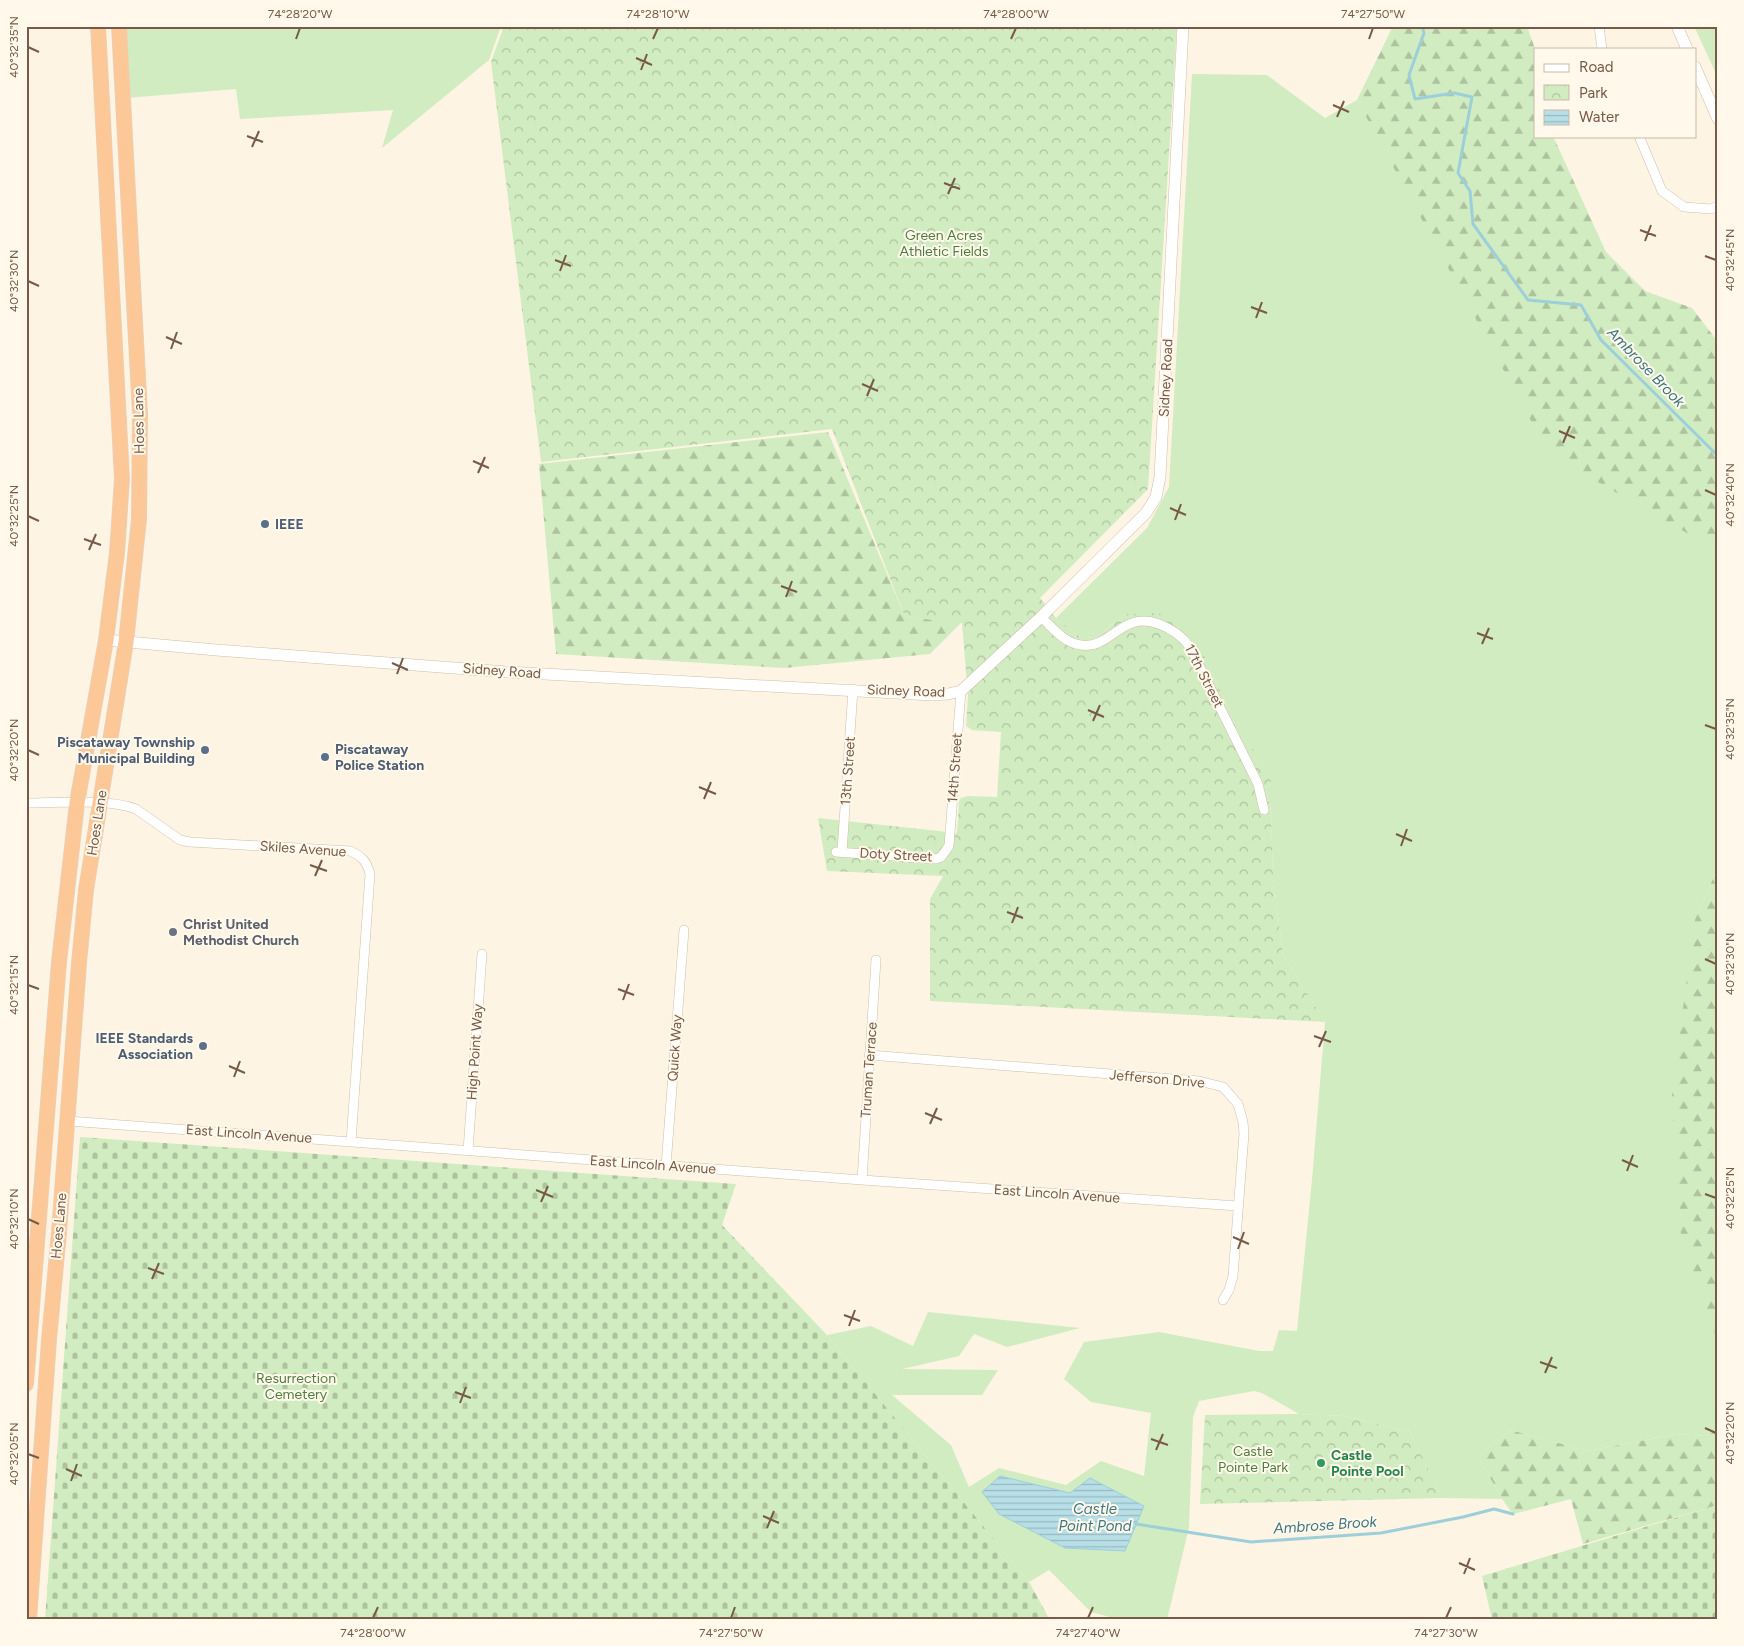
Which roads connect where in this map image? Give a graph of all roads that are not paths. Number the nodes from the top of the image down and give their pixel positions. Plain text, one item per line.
1 (98, 26) edge
2 (119, 26) edge
3 (1183, 26) edge
4 (1598, 26) edge
5 (1677, 26) edge
6 (1602, 48) edge
7 (1687, 48) edge
8 (1696, 69) edge
9 (1718, 119) edge
10 (1640, 138) edge
11 (1718, 206) edge
12 (1041, 617) junction
13 (106, 640) junction
14 (126, 642) junction
15 (853, 689) junction
16 (960, 691) junction
17 (26, 803) edge
18 (77, 803) junction
19 (100, 803) junction
20 (1264, 810) dead end
21 (950, 846) joint
22 (839, 852) joint
23 (684, 930) dead end
24 (482, 954) dead end
25 (876, 960) dead end
26 (869, 1055) junction
27 (68, 1121) junction
28 (351, 1142) junction
29 (468, 1150) junction
30 (666, 1166) junction
31 (862, 1180) junction
32 (1238, 1206) junction
33 (32, 1231) edge
34 (1223, 1300) dead end
35 (26, 1384) edge
36 (29, 1620) edge

1 - 13 highway, Hoes Lane
2 - 14 highway, Hoes Lane
3 - 12 street, Sidney Road
4 - 6 street
5 - 7 street
8 - 9 street
10 - 11 street
12 - 16 street, Sidney Road
12 - 20 street, 17th Street
13 - 14 street, Sidney Road
13 - 18 highway, Hoes Lane
14 - 15 street, Sidney Road
14 - 19 highway, Hoes Lane
15 - 16 street, Sidney Road
15 - 22 street, 13th Street
16 - 21 street, 14th Street
17 - 18 street, Skiles Avenue
18 - 19 street, Skiles Avenue
18 - 33 highway, Hoes Lane
19 - 27 highway, Hoes Lane
19 - 28 street, Skiles Avenue
21 - 22 street, Doty Street
23 - 30 street, Quick Way
24 - 29 street, High Point Way
25 - 26 street, Truman Terrace
26 - 31 street, Truman Terrace
26 - 32 street, Jefferson Drive
27 - 28 street, East Lincoln Avenue
27 - 36 highway, Hoes Lane
28 - 29 street, East Lincoln Avenue
29 - 30 street, East Lincoln Avenue
30 - 31 street, East Lincoln Avenue
31 - 32 street, East Lincoln Avenue
32 - 34 street, Jefferson Drive
33 - 35 highway, Hoes Lane

